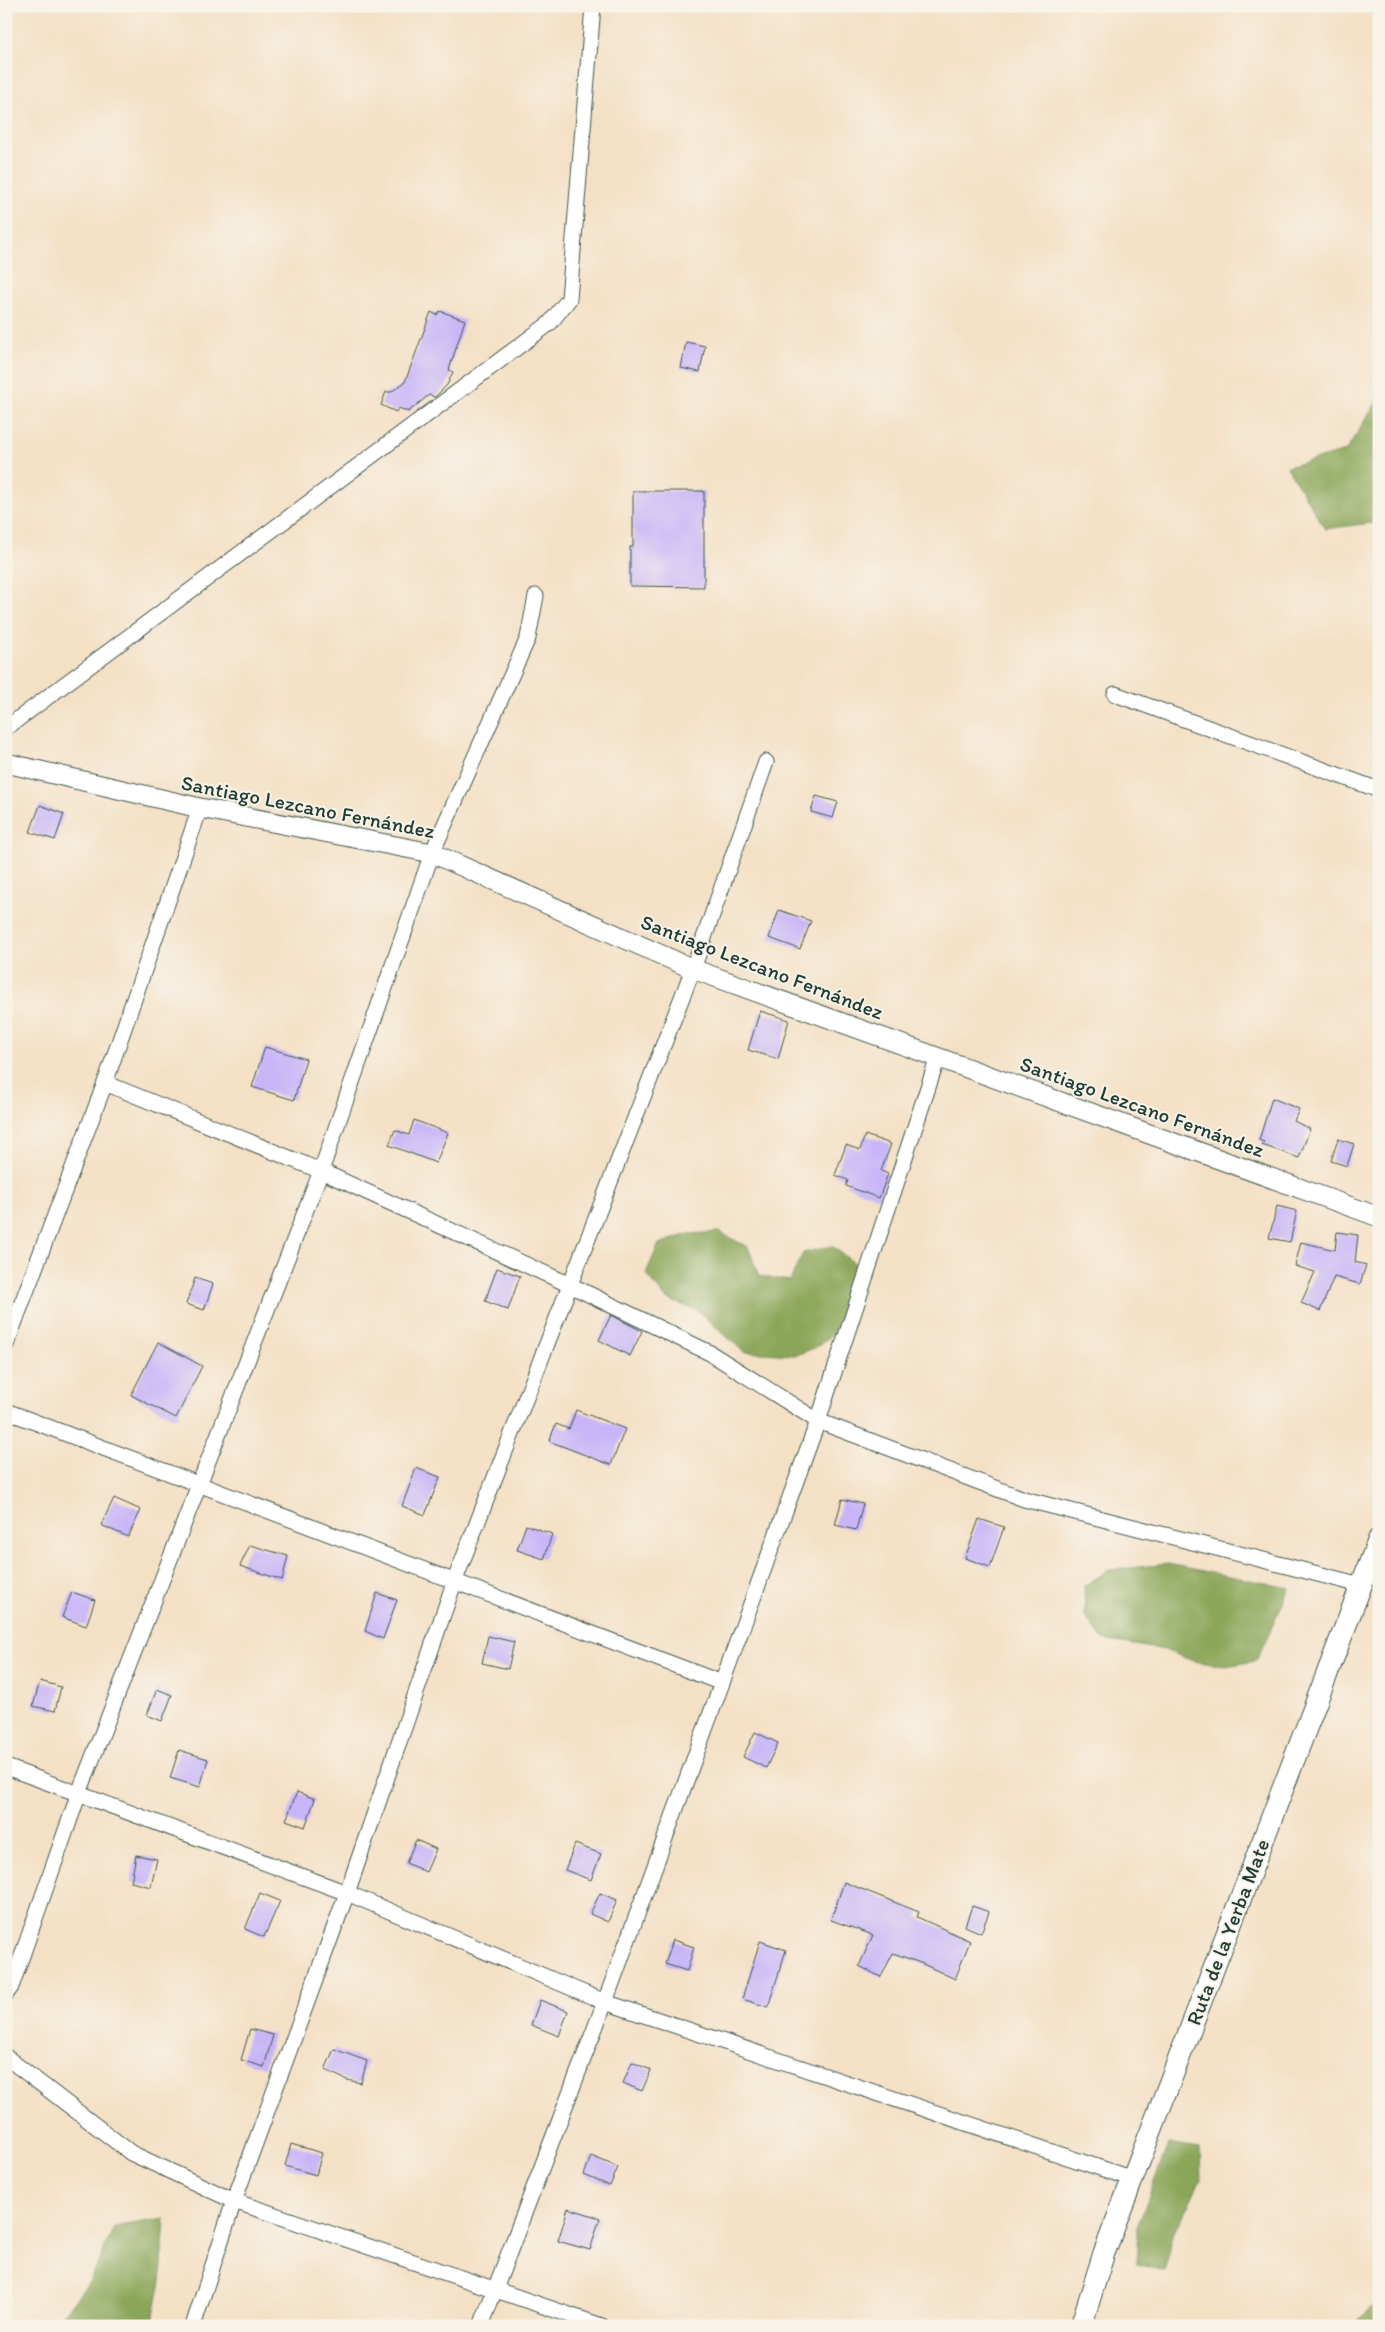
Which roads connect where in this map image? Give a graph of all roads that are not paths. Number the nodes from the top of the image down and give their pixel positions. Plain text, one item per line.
1 (593, 6) edge
2 (536, 596) dead end
3 (1115, 694) dead end
4 (6, 728) edge
5 (766, 762) dead end
6 (6, 763) edge
7 (1379, 790) edge
8 (200, 808) junction
9 (432, 853) junction
10 (693, 969) junction
11 (938, 1057) junction
12 (105, 1083) junction
13 (321, 1171) junction
14 (1379, 1217) edge
15 (570, 1285) junction
16 (6, 1345) edge
17 (6, 1411) edge
18 (818, 1421) junction
19 (199, 1484) junction
20 (1379, 1539) edge
21 (455, 1580) junction
22 (1361, 1585) junction
23 (722, 1683) junction
24 (6, 1767) edge
25 (79, 1793) junction
26 (347, 1893) junction
27 (6, 1994) edge
28 (605, 2002) junction
29 (6, 2057) edge
30 (1133, 2179) junction
31 (234, 2202) junction
32 (495, 2290) junction
33 (193, 2326) edge
34 (481, 2326) edge
35 (602, 2326) edge
36 (1081, 2326) edge

1 - 4 street
2 - 9 street
3 - 7 street
5 - 10 street
6 - 8 street, Santiago Lezcano Fernández
8 - 9 street, Santiago Lezcano Fernández
8 - 12 street
9 - 10 street, Santiago Lezcano Fernández
9 - 13 street
10 - 11 street, Santiago Lezcano Fernández
10 - 15 street
11 - 14 street, Santiago Lezcano Fernández
11 - 18 street
12 - 13 street
12 - 16 street
13 - 15 street
13 - 19 street
15 - 18 street
15 - 21 street
17 - 19 street
18 - 22 street
18 - 23 street
19 - 21 street
19 - 25 street
20 - 22 main road, Ruta de la Yerba Mate
21 - 23 street
21 - 26 street
22 - 30 main road, Ruta de la Yerba Mate
23 - 28 street
24 - 25 street
25 - 26 street
25 - 27 street
26 - 28 street
26 - 31 street
28 - 30 street
28 - 32 street
29 - 31 street
30 - 36 main road, Ruta de la Yerba Mate
31 - 32 street
31 - 33 street
32 - 34 street
32 - 35 street

